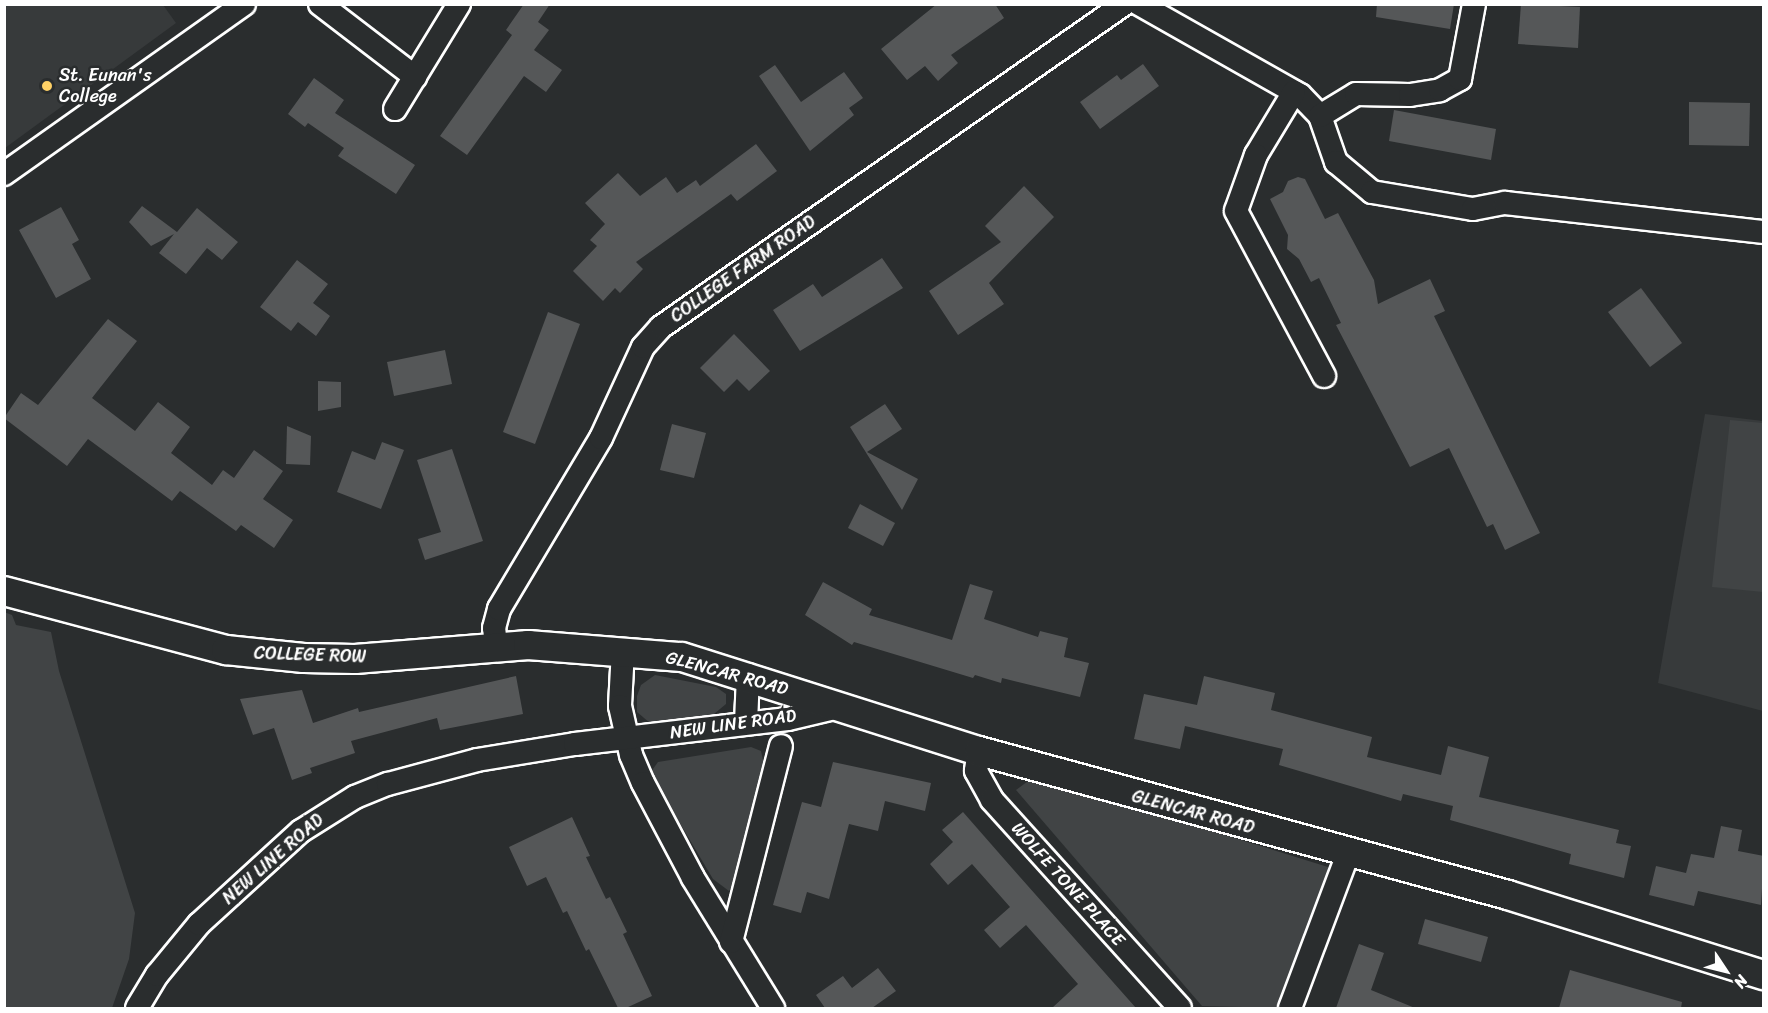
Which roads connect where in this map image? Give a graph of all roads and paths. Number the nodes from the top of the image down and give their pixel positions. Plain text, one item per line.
1 (244, 4) edge
2 (459, 4) edge
3 (1124, 4) edge
4 (1138, 4) edge
5 (1474, 4) edge
6 (321, 5) edge
7 (415, 76) junction
8 (1294, 92) junction
9 (395, 109) dead end
10 (1320, 116) junction
11 (4, 174) edge
12 (1764, 232) edge
13 (1324, 376) dead end
14 (4, 591) edge
15 (496, 646) junction
16 (623, 650) junction
17 (748, 675) junction
18 (839, 707) junction
19 (746, 723) junction
20 (627, 738) junction
21 (781, 746) dead end
22 (979, 751) junction
23 (1348, 854) junction
24 (731, 942) junction
25 (1764, 975) edge
26 (137, 1008) edge
27 (773, 1008) edge
28 (1180, 1008) edge
29 (1290, 1008) edge

1 - 11 street
2 - 7 street
3 - 15 street, COLLEGE FARM ROAD
4 - 8 street
5 - 10 street
6 - 7 street
7 - 9 street
8 - 10 street
8 - 13 street
10 - 12 street
14 - 15 street, COLLEGE ROW
15 - 16 street, COLLEGE ROW
16 - 17 street, GLENCAR ROAD
16 - 20 street
17 - 18 street, GLENCAR ROAD
17 - 19 street
18 - 19 street, NEW LINE ROAD
18 - 22 street, GLENCAR ROAD
19 - 20 street, NEW LINE ROAD
20 - 24 street
20 - 26 street, NEW LINE ROAD
21 - 24 street
22 - 23 street, GLENCAR ROAD
22 - 28 street, WOLFE TONE PLACE
23 - 25 street, GLENCAR ROAD
23 - 29 street
24 - 27 street

